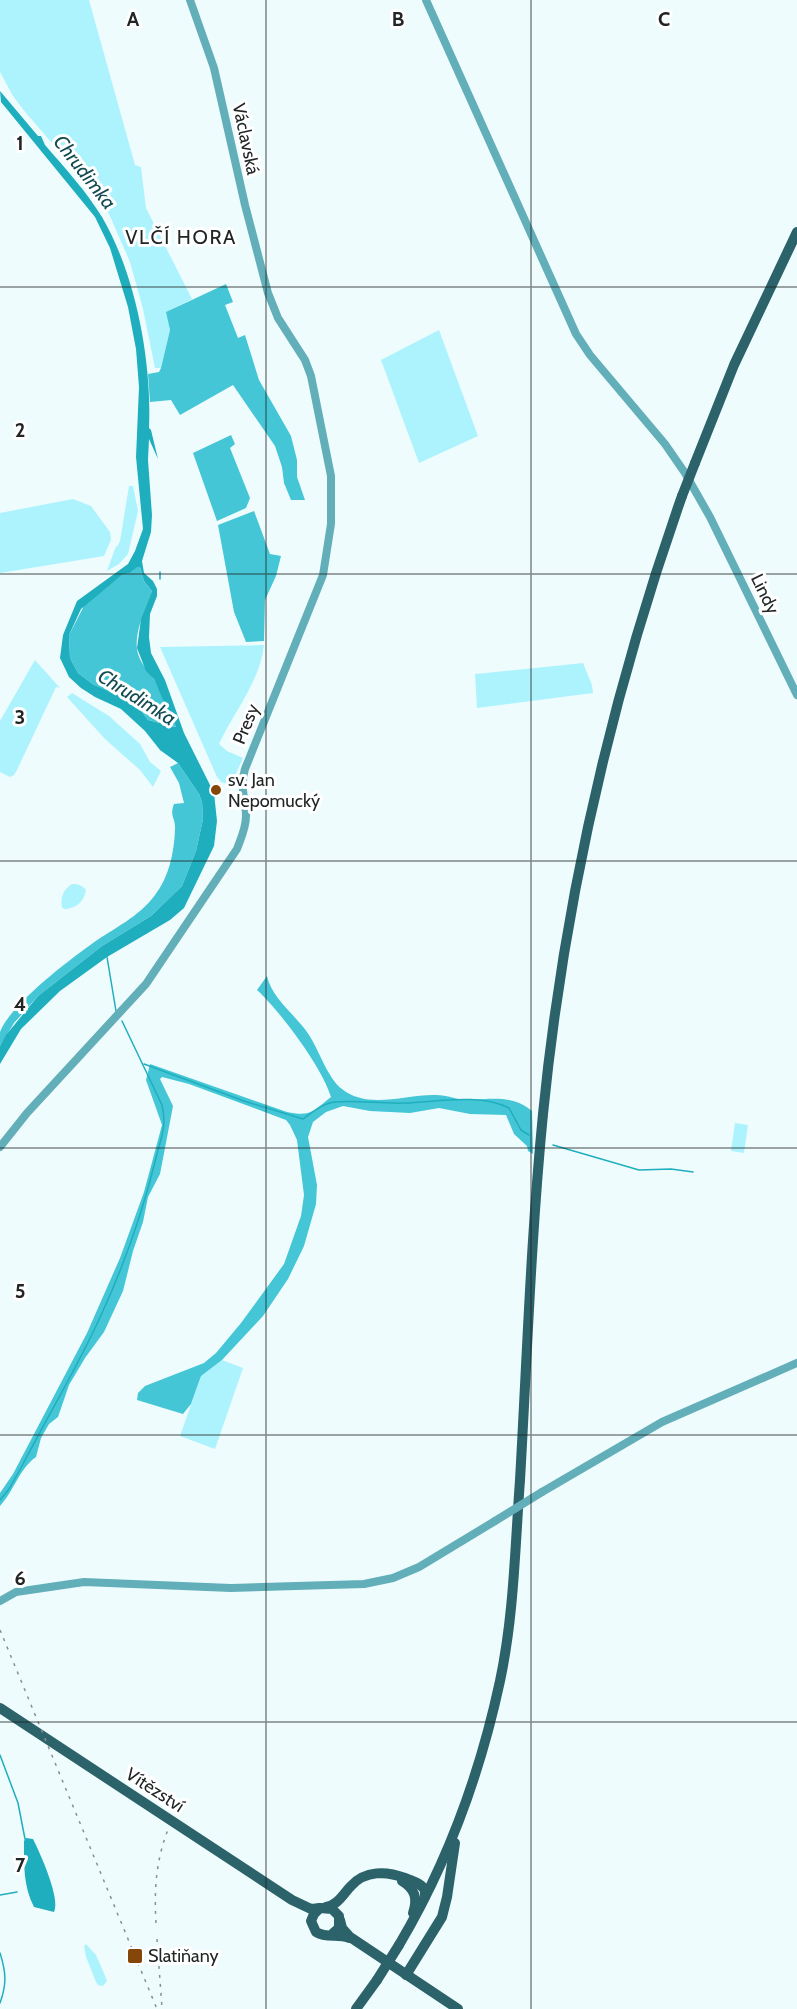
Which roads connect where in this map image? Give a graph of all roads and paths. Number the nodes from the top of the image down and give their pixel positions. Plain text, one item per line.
1 (190, 0) edge
2 (426, 0) edge
3 (797, 232) edge
4 (266, 286) joint
5 (797, 695) edge
6 (0, 1147) edge
7 (797, 1363) edge
8 (0, 1601) edge
9 (0, 1708) edge
10 (464, 1805) junction
11 (446, 1851) junction
12 (382, 1873) junction
13 (409, 1880) junction
14 (348, 1889) junction
15 (292, 1900) junction
16 (424, 1900) junction
17 (323, 1908) junction
18 (340, 1918) junction
19 (311, 1921) junction
20 (409, 1927) junction
21 (331, 1935) junction
22 (360, 1944) junction
23 (406, 1975) junction
24 (356, 2009) edge
25 (458, 2009) edge

1 - 4 street, Václavská
2 - 5 street, Lindy
3 - 10 main road, bridge
4 - 6 street, Presy
7 - 8 street, bridge
9 - 15 main road, Vítězství
10 - 11 main road
10 - 23 main road
11 - 13 main road
11 - 16 main road
12 - 13 main road
12 - 14 main road
12 - 20 main road
13 - 16 main road
14 - 17 main road
14 - 18 main road
15 - 17 main road
15 - 19 main road
16 - 20 main road
17 - 18 main road
17 - 19 main road
18 - 21 main road
18 - 22 main road
19 - 21 main road
20 - 24 main road, bridge
21 - 22 main road
22 - 23 main road
23 - 25 main road

